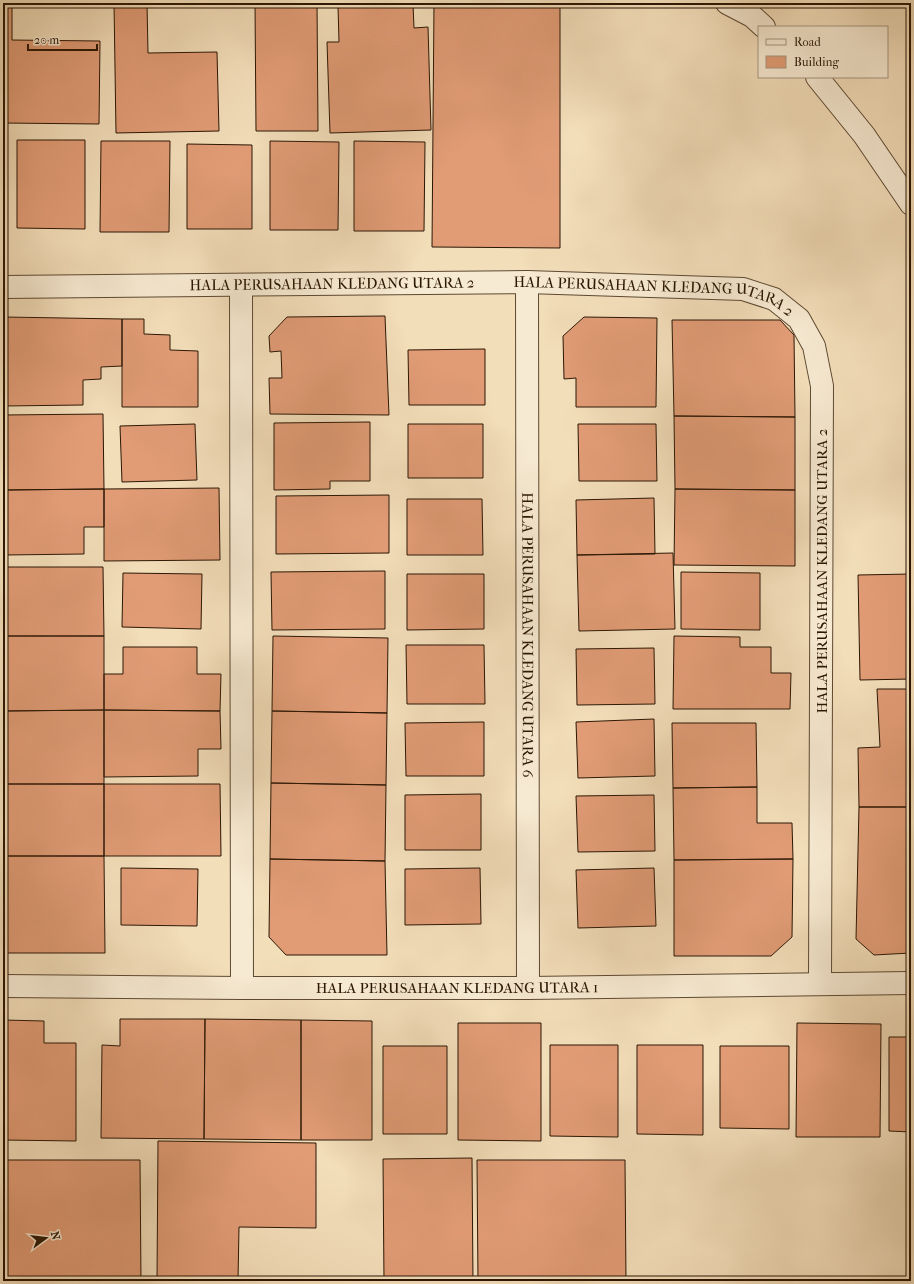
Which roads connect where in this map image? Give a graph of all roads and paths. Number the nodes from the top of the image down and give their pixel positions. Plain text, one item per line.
1 (728, 3) edge
2 (763, 26) edge
3 (818, 78) edge
4 (911, 204) edge
5 (527, 282) junction
6 (241, 285) junction
7 (3, 287) edge
8 (911, 983) edge
9 (820, 984) junction
10 (3, 986) edge
11 (242, 988) junction
12 (528, 988) junction

1 - 2 street
3 - 4 street
5 - 6 street, HALA PERUSAHAAN KLEDANG UTARA 2
5 - 9 street, HALA PERUSAHAAN KLEDANG UTARA 2
5 - 12 street, HALA PERUSAHAAN KLEDANG UTARA 6
6 - 7 street, HALA PERUSAHAAN KLEDANG UTARA 2
6 - 11 street
8 - 9 street, HALA PERUSAHAAN KLEDANG UTARA 1
9 - 12 street, HALA PERUSAHAAN KLEDANG UTARA 1
10 - 11 street, HALA PERUSAHAAN KLEDANG UTARA 1
11 - 12 street, HALA PERUSAHAAN KLEDANG UTARA 1

